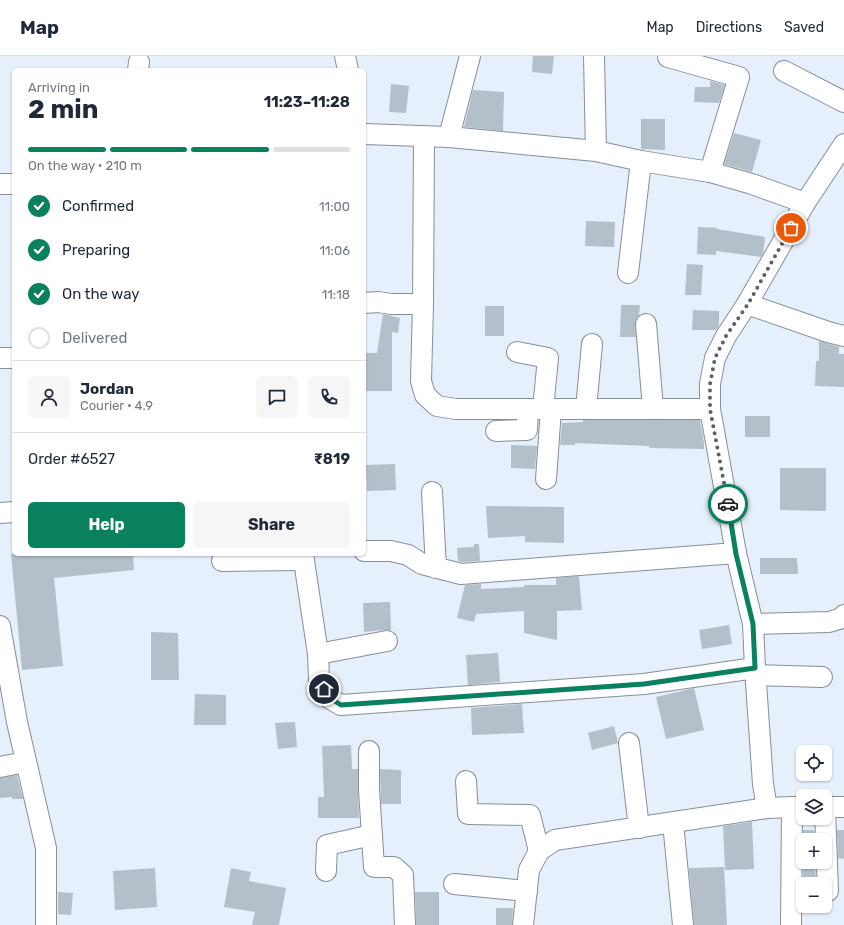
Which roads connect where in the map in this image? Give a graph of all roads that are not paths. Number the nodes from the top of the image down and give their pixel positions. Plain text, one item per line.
1 (345, 56) edge
2 (470, 56) edge
3 (594, 56) edge
4 (668, 56) edge
5 (348, 68) edge
6 (784, 71) dead end
7 (844, 102) edge
8 (366, 134) edge
9 (424, 136) junction
10 (449, 137) junction
11 (844, 144) edge
12 (596, 151) junction
13 (641, 161) junction
14 (710, 172) junction
15 (0, 184) edge
16 (12, 184) edge
17 (805, 203) junction
18 (628, 273) dead end
19 (366, 303) edge
20 (423, 304) junction
21 (748, 304) junction
22 (646, 324) dead end
23 (844, 336) edge
24 (592, 344) dead end
25 (517, 352) dead end
26 (0, 358) edge
27 (12, 358) edge
28 (540, 409) junction
29 (586, 409) junction
30 (653, 409) junction
31 (710, 409) junction
32 (496, 432) dead end
33 (546, 479) dead end
34 (432, 492) dead end
35 (12, 512) edge
36 (0, 513) edge
37 (366, 551) edge
38 (736, 554) junction
39 (303, 557) edge
40 (222, 561) dead end
41 (436, 568) junction
42 (844, 615) edge
43 (753, 624) junction
44 (0, 626) edge
45 (387, 641) dead end
46 (318, 654) junction
47 (755, 671) junction
48 (822, 676) dead end
49 (629, 744) dead end
50 (369, 751) dead end
51 (26, 762) junction
52 (0, 767) edge
53 (466, 782) dead end
54 (796, 807) edge
55 (844, 807) edge
56 (766, 808) junction
57 (832, 808) edge
58 (673, 823) junction
59 (796, 825) edge
60 (826, 825) edge
61 (640, 828) junction
62 (372, 835) junction
63 (539, 851) junction
64 (326, 871) dead end
65 (827, 877) edge
66 (454, 884) dead end
67 (527, 891) junction
68 (46, 925) edge
69 (405, 925) edge
70 (523, 925) edge
71 (683, 925) edge
72 (791, 925) edge

1 - 5 street
2 - 10 street
3 - 12 street
4 - 14 street
6 - 7 street
8 - 9 street
9 - 10 street
9 - 20 street
10 - 12 street
11 - 17 street
12 - 13 street
13 - 14 street
13 - 18 street
14 - 17 street
15 - 16 street
17 - 21 street
19 - 20 street
20 - 28 street
21 - 23 street
21 - 31 street
22 - 30 street
24 - 29 street
25 - 28 street
26 - 27 street
28 - 29 street
28 - 32 street
28 - 33 street
29 - 30 street
30 - 31 street
31 - 38 street
34 - 41 street
35 - 36 street
37 - 41 street
38 - 41 street
38 - 43 street
39 - 40 street
39 - 46 street
42 - 43 street
43 - 47 street
44 - 51 street
45 - 46 street
46 - 47 street
47 - 48 street
47 - 56 street
49 - 61 street
50 - 62 street
51 - 52 street
51 - 68 street
53 - 63 street
54 - 56 street
55 - 57 street
56 - 58 street
58 - 61 street
58 - 71 street
59 - 72 street
60 - 65 street
61 - 63 street
62 - 64 street
62 - 69 street
63 - 67 street
66 - 67 street
67 - 70 street

